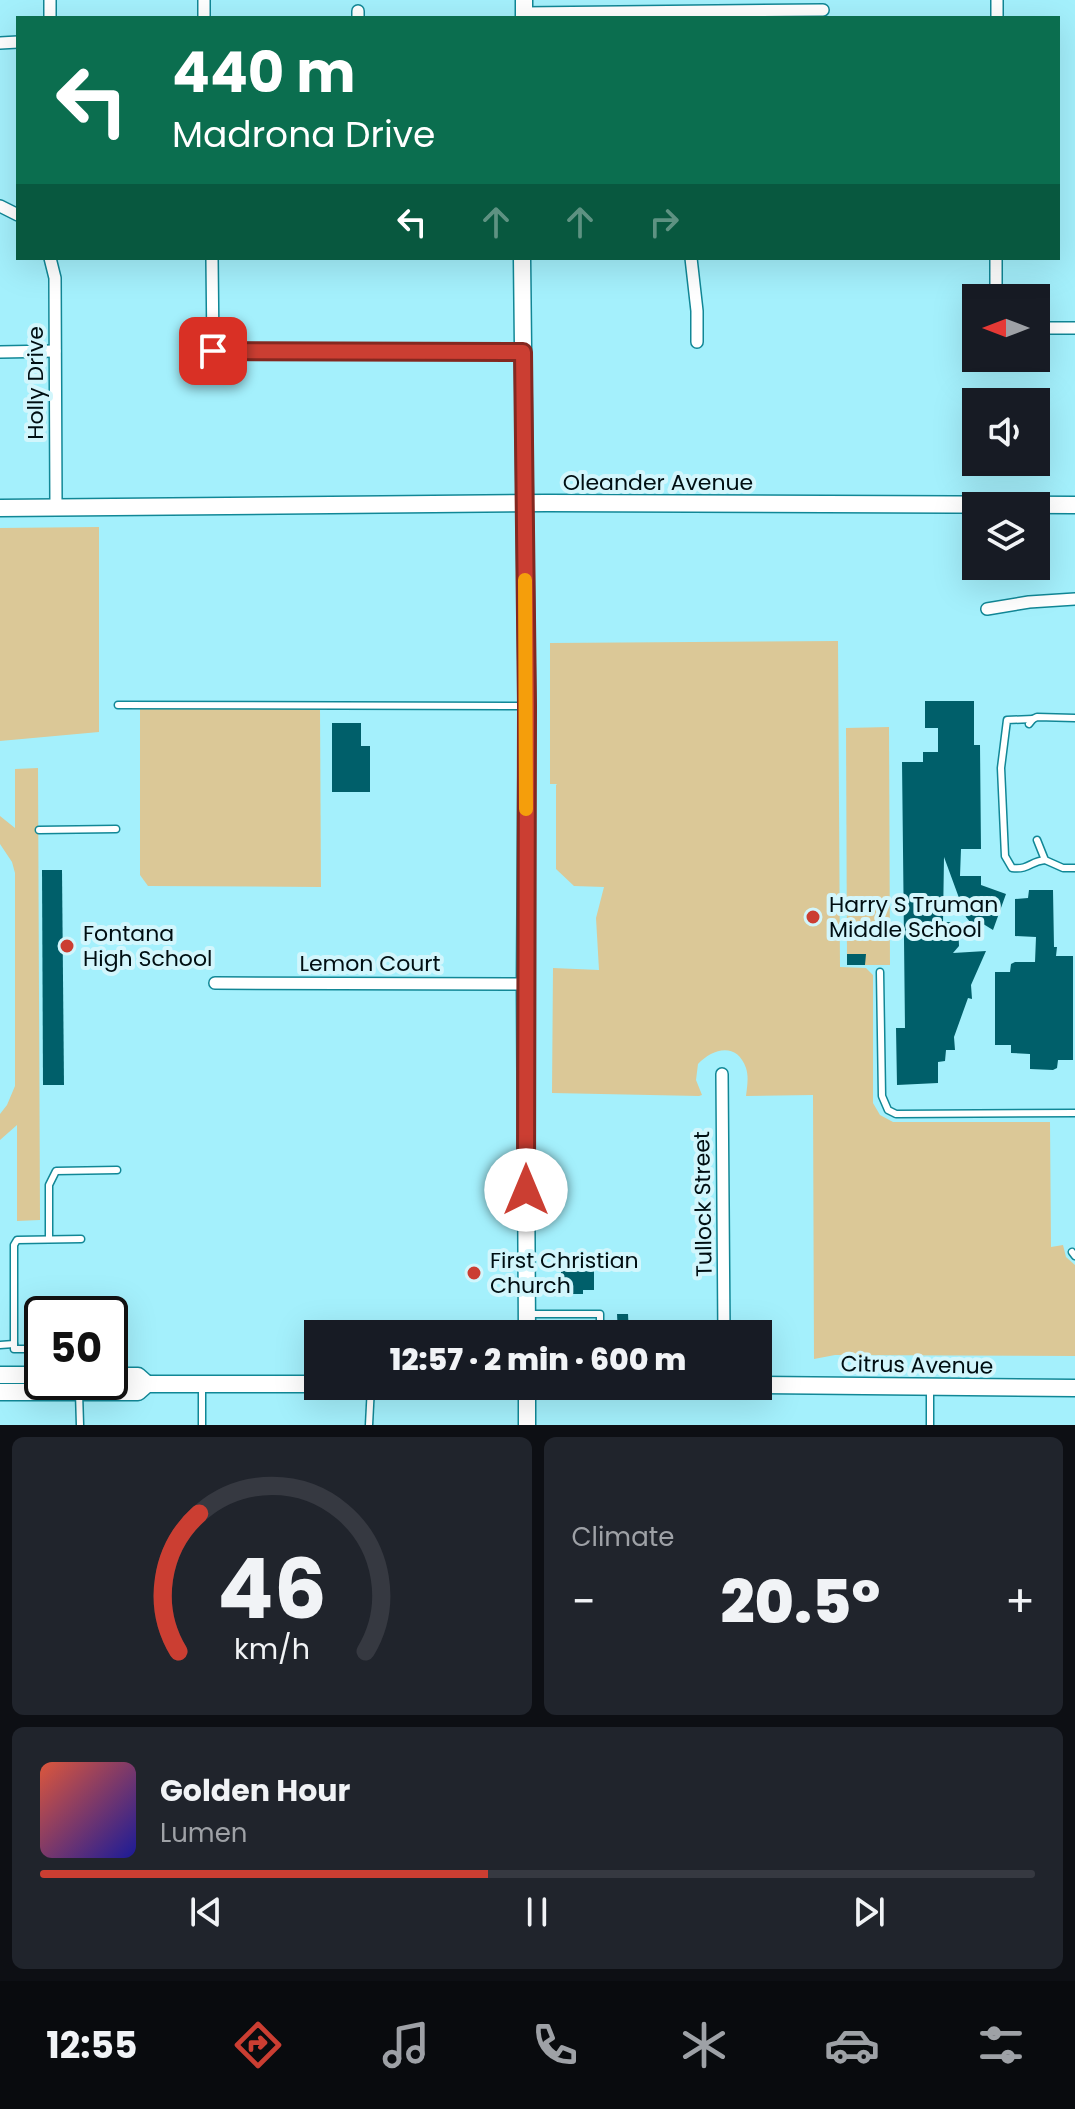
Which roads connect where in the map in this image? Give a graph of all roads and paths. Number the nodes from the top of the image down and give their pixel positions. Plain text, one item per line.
1 (823, 9) edge
2 (524, 10) edge
3 (50, 260) edge
4 (212, 260) edge
5 (522, 260) edge
6 (691, 260) edge
7 (996, 260) edge
8 (996, 284) edge
9 (1050, 328) edge
10 (1075, 328) edge
11 (697, 342) dead end
12 (55, 351) junction
13 (0, 352) edge
14 (523, 352) junction
15 (524, 504) junction
16 (1075, 505) edge
17 (56, 507) junction
18 (0, 508) edge
19 (1075, 599) edge
20 (987, 609) dead end
21 (118, 705) dead end
22 (527, 706) junction
23 (1075, 718) edge
24 (116, 829) dead end
25 (39, 830) dead end
26 (1037, 840) dead end
27 (1045, 860) junction
28 (1075, 868) edge
29 (880, 972) dead end
30 (215, 983) dead end
31 (525, 984) junction
32 (722, 1074) dead end
33 (1073, 1113) edge
34 (117, 1170) dead end
35 (49, 1239) junction
36 (81, 1239) dead end
37 (527, 1314) junction
38 (527, 1320) edge
39 (600, 1320) edge
40 (724, 1320) edge
41 (14, 1344) junction
42 (0, 1345) edge
43 (24, 1349) edge
44 (0, 1375) edge
45 (24, 1375) edge
46 (128, 1376) edge
47 (147, 1384) junction
48 (202, 1384) junction
49 (304, 1384) edge
50 (772, 1385) edge
51 (930, 1387) junction
52 (1075, 1388) edge
53 (0, 1392) edge
54 (24, 1392) edge
55 (128, 1392) edge
56 (79, 1400) edge
57 (370, 1400) edge
58 (527, 1400) edge
59 (80, 1425) edge
60 (202, 1425) edge
61 (369, 1425) edge
62 (527, 1425) edge
63 (930, 1425) edge

1 - 2 street
3 - 12 street, Holly Drive
4 - 14 street
5 - 14 main road
6 - 11 street
7 - 8 street
9 - 10 street
12 - 13 street
12 - 17 street, Holly Drive
14 - 15 main road
15 - 16 main road, Oleander Avenue
15 - 17 main road, Oleander Avenue
15 - 22 main road
17 - 18 main road, Oleander Avenue
19 - 20 street
21 - 22 lane
22 - 31 main road
23 - 27 lane
24 - 25 lane
26 - 27 lane
27 - 28 lane
29 - 33 lane
30 - 31 street, Lemon Court
31 - 37 main road
32 - 40 street, Tullock Street
34 - 35 lane
35 - 36 lane
35 - 41 lane
37 - 38 main road
37 - 39 lane
41 - 42 lane
41 - 43 lane
44 - 45 main road
46 - 47 main road
47 - 48 main road
47 - 55 main road
48 - 49 main road
48 - 60 lane
50 - 51 main road, Citrus Avenue
51 - 52 main road, Citrus Avenue
51 - 63 lane
53 - 54 main road
56 - 59 lane
57 - 61 lane
58 - 62 main road

